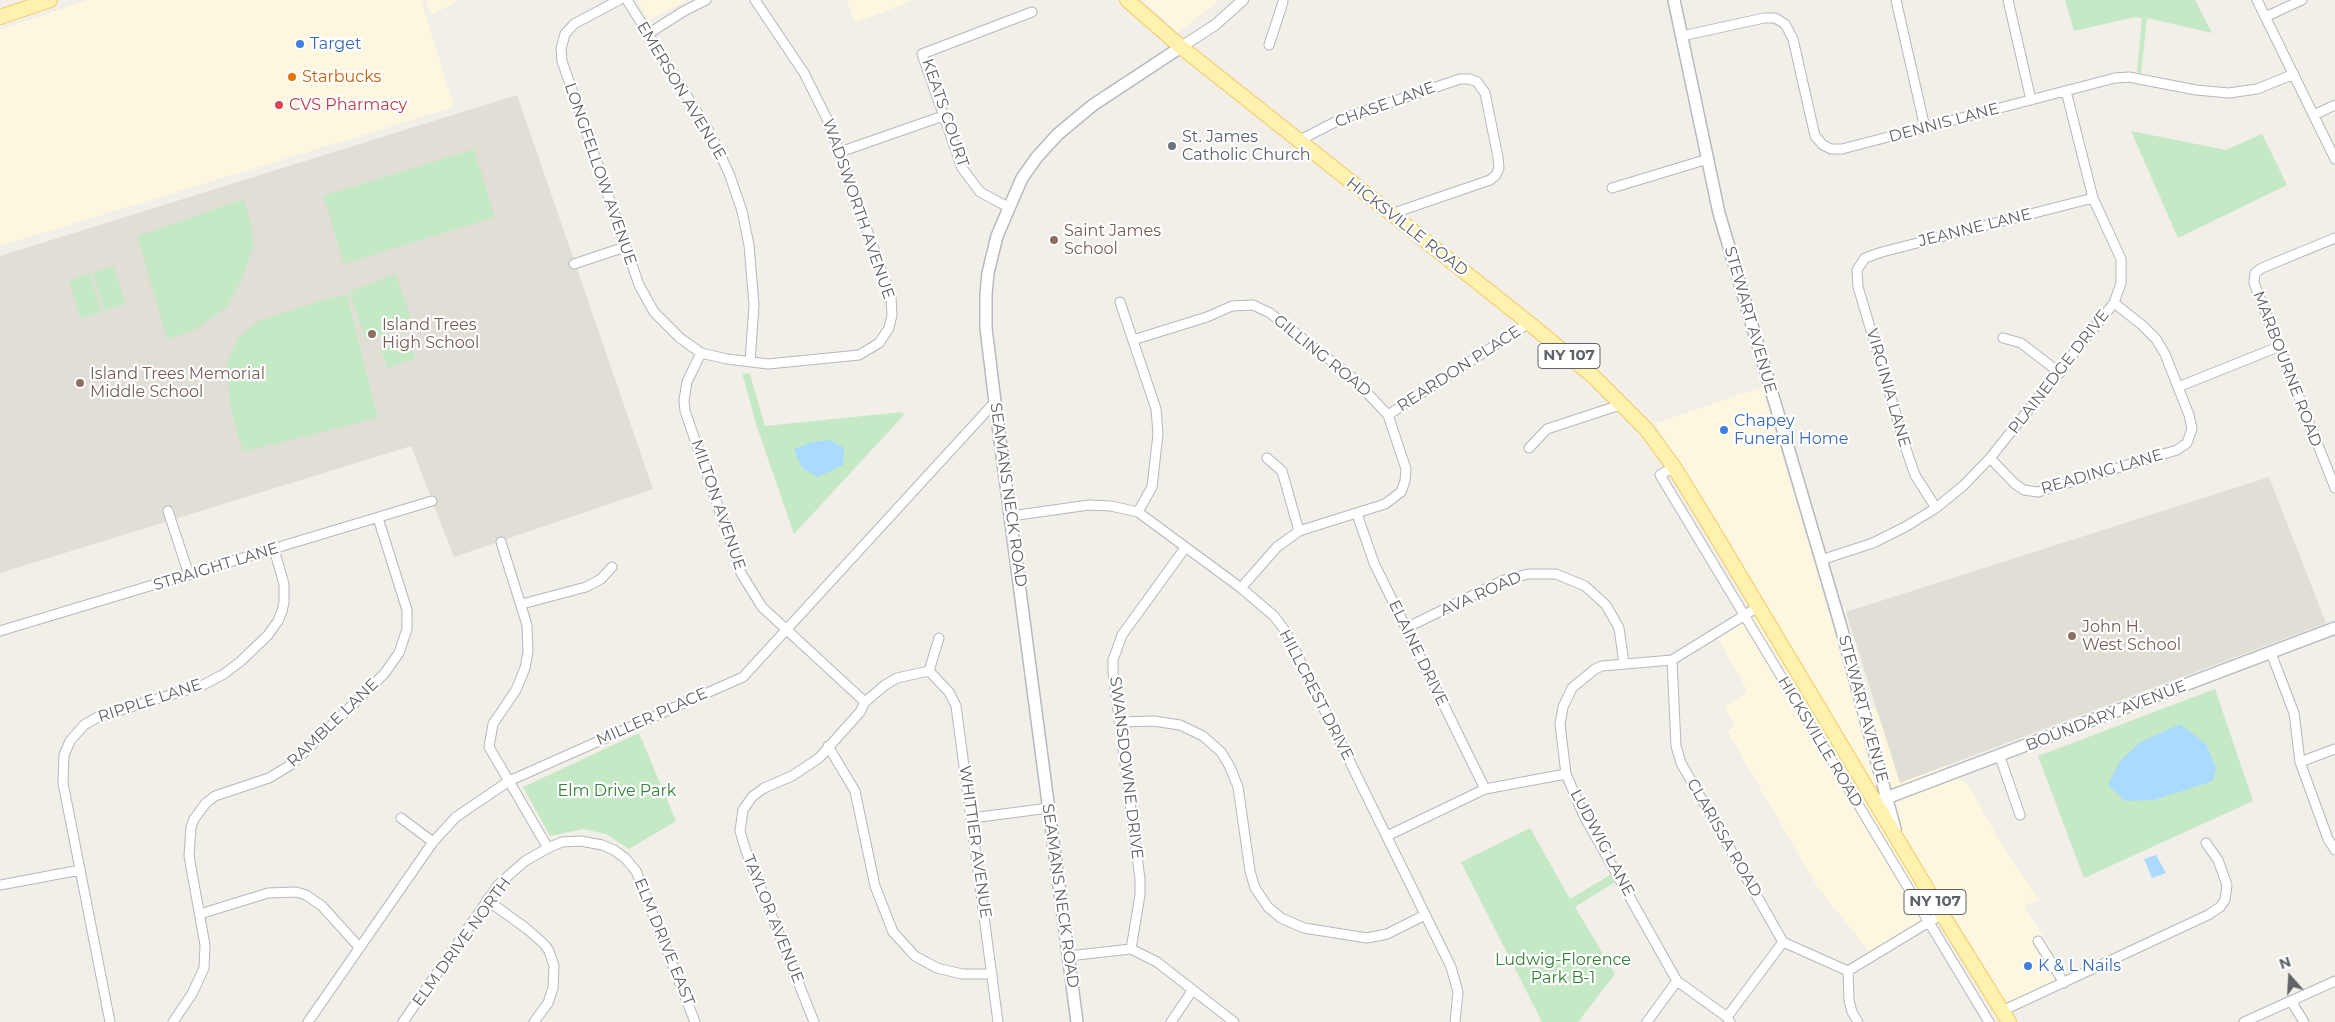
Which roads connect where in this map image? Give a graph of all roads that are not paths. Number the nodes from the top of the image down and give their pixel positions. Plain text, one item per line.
1 (50, 0) edge
2 (619, 0) edge
3 (627, 0) edge
4 (706, 0) edge
5 (755, 0) edge
6 (1127, 0) edge
7 (1244, 0) edge
8 (1674, 0) edge
9 (1896, 0) edge
10 (2008, 0) edge
11 (2257, 0) edge
12 (2302, 0) edge
13 (1285, 1) edge
14 (1032, 12) dead end
15 (0, 17) edge
16 (2265, 17) junction
17 (648, 34) junction
18 (1682, 36) junction
19 (1269, 45) dead end
20 (1181, 48) junction
21 (2294, 74) junction
22 (2066, 91) junction
23 (2031, 100) junction
24 (2335, 105) edge
25 (2314, 115) junction
26 (943, 116) junction
27 (1924, 128) junction
28 (1298, 141) junction
29 (840, 152) junction
30 (1708, 159) junction
31 (2335, 159) edge
32 (1612, 188) dead end
33 (2093, 198) junction
34 (1008, 207) junction
35 (1391, 214) junction
36 (2335, 238) edge
37 (625, 246) junction
38 (1860, 263) joint
39 (574, 264) dead end
40 (1120, 302) dead end
41 (2114, 303) junction
42 (1529, 323) junction
43 (2003, 338) dead end
44 (1133, 340) junction
45 (2278, 347) junction
46 (701, 353) junction
47 (750, 362) junction
48 (2060, 373) junction
49 (2178, 387) junction
50 (995, 402) junction
51 (1623, 404) junction
52 (1388, 415) junction
53 (1529, 448) dead end
54 (1267, 458) dead end
55 (1990, 458) junction
56 (1674, 467) junction
57 (2335, 488) edge
58 (432, 501) dead end
59 (1936, 508) junction
60 (168, 511) dead end
61 (1138, 512) junction
62 (1357, 514) junction
63 (1010, 516) junction
64 (378, 518) junction
65 (1299, 531) junction
66 (501, 542) dead end
67 (1185, 548) junction
68 (274, 549) junction
69 (1821, 560) junction
70 (612, 568) dead end
71 (189, 575) junction
72 (1241, 588) junction
73 (522, 604) junction
74 (1758, 607) junction
75 (1745, 616) junction
76 (1406, 628) junction
77 (2335, 628) edge
78 (787, 630) junction
79 (0, 631) edge
80 (939, 638) dead end
81 (2271, 653) junction
82 (1672, 660) junction
83 (1624, 664) junction
84 (929, 671) junction
85 (865, 702) junction
86 (1120, 722) junction
87 (828, 746) junction
88 (2335, 749) edge
89 (2000, 757) junction
90 (2300, 762) junction
91 (1566, 774) junction
92 (508, 782) junction
93 (1485, 789) junction
94 (1881, 800) junction
95 (1049, 808) junction
96 (2020, 815) dead end
97 (402, 818) dead end
98 (972, 818) junction
99 (1387, 836) junction
100 (433, 842) junction
101 (2206, 843) dead end
102 (548, 848) junction
103 (2335, 850) edge
104 (80, 870) junction
105 (0, 885) edge
106 (487, 900) junction
107 (200, 914) junction
108 (1942, 914) junction
109 (1425, 915) junction
110 (1928, 922) junction
111 (2038, 941) dead end
112 (1783, 942) junction
113 (360, 947) junction
114 (1130, 949) junction
115 (1068, 956) junction
116 (1848, 970) junction
117 (992, 974) junction
118 (1677, 980) junction
119 (2335, 981) edge
120 (2064, 982) junction
121 (1192, 991) junction
122 (2291, 1001) junction
123 (2006, 1016) edge
124 (1729, 1020) edge
125 (110, 1022) edge
126 (173, 1022) edge
127 (308, 1022) edge
128 (403, 1022) edge
129 (534, 1022) edge
130 (696, 1022) edge
131 (814, 1022) edge
132 (998, 1022) edge
133 (1077, 1022) edge
134 (1171, 1022) edge
135 (1234, 1022) edge
136 (1455, 1022) edge
137 (1647, 1022) edge
138 (1858, 1022) edge
139 (1989, 1022) edge
140 (2244, 1022) edge
141 (2304, 1022) edge

1 - 15 main road
2 - 37 street, LONGFELLOW AVENUE
3 - 17 street, EMERSON AVENUE
4 - 17 street
5 - 29 street, WADSWORTH AVENUE
6 - 20 main road, HICKSVILLE ROAD / NY 107
7 - 20 street
8 - 18 main road, STEWART AVENUE
9 - 27 street
10 - 23 street
11 - 16 street
12 - 16 street
13 - 19 street
14 - 26 street, KEATS COURT
16 - 21 street
17 - 47 street, EMERSON AVENUE
18 - 27 street, DENNIS LANE
18 - 30 main road, STEWART AVENUE
20 - 28 main road, HICKSVILLE ROAD / NY 107
20 - 34 main road, SEAMANS NECK ROAD
21 - 22 street, DENNIS LANE
21 - 25 street
22 - 23 street, DENNIS LANE
22 - 33 street, PLAINEDGE DRIVE
23 - 27 street, DENNIS LANE
24 - 25 street
25 - 31 street
26 - 29 street
26 - 34 street, KEATS COURT
28 - 35 main road, HICKSVILLE ROAD / NY 107
28 - 35 street, CHASE LANE
29 - 47 street, WADSWORTH AVENUE
30 - 32 street
30 - 69 main road, STEWART AVENUE
33 - 38 street, JEANNE LANE
33 - 41 street, PLAINEDGE DRIVE
34 - 50 main road, SEAMANS NECK ROAD
35 - 42 main road, HICKSVILLE ROAD / NY 107
36 - 45 street, MARBOURNE ROAD
37 - 39 street
37 - 46 street, LONGFELLOW AVENUE
38 - 59 street, VIRGINIA LANE
40 - 44 street
41 - 48 street, PLAINEDGE DRIVE
41 - 49 street
42 - 51 main road, HICKSVILLE ROAD / NY 107
42 - 52 street, REARDON PLACE
43 - 48 street
44 - 52 street, GILLING ROAD
44 - 61 street
45 - 49 street
45 - 57 street, MARBOURNE ROAD
46 - 47 street, WADSWORTH AVENUE
46 - 78 street, MILTON AVENUE
48 - 55 street, PLAINEDGE DRIVE
49 - 55 street, READING LANE
50 - 63 main road, SEAMANS NECK ROAD
50 - 78 street, MILLER PLACE
51 - 53 street
51 - 56 main road, HICKSVILLE ROAD / NY 107
52 - 62 street, GILLING ROAD
54 - 65 street
55 - 59 street, PLAINEDGE DRIVE
56 - 74 main road, HICKSVILLE ROAD / NY 107
56 - 75 street, HICKSVILLE ROAD
58 - 64 street, STRAIGHT LANE
59 - 69 street, PLAINEDGE DRIVE
60 - 71 street
61 - 63 street, HILLCREST DRIVE
61 - 67 street, HILLCREST DRIVE
62 - 65 street, GILLING ROAD
62 - 76 street, ELAINE DRIVE
63 - 95 main road, SEAMANS NECK ROAD
64 - 68 street, STRAIGHT LANE
64 - 107 street, RAMBLE LANE
65 - 72 street, GILLING ROAD
66 - 73 street
67 - 72 street, HILLCREST DRIVE
67 - 86 street, SWANSDOWNE DRIVE
68 - 71 street, STRAIGHT LANE
68 - 104 street, RIPPLE LANE
69 - 94 main road, STEWART AVENUE
70 - 73 street
71 - 79 street, STRAIGHT LANE
72 - 99 street, HILLCREST DRIVE
73 - 92 street
74 - 75 street, LUDWIG LANE
74 - 94 main road, HICKSVILLE ROAD / NY 107
75 - 82 street, LUDWIG LANE
75 - 110 street, HICKSVILLE ROAD
76 - 83 street, AVA ROAD
76 - 93 street, ELAINE DRIVE
77 - 81 main road, BOUNDARY AVENUE
78 - 85 street, MILTON AVENUE
78 - 92 street, MILLER PLACE
80 - 84 street
81 - 89 main road, BOUNDARY AVENUE
81 - 90 street
82 - 83 street, LUDWIG LANE
82 - 112 street, CLARISSA ROAD
83 - 91 street, LUDWIG LANE
84 - 85 street
84 - 98 street, WHITTIER AVENUE
85 - 87 street
86 - 109 street
86 - 114 street, SWANSDOWNE DRIVE
87 - 117 street
87 - 131 street, TAYLOR AVENUE
88 - 90 street
89 - 94 main road, BOUNDARY AVENUE
89 - 96 street
90 - 103 street
91 - 93 street
91 - 118 street, LUDWIG LANE
92 - 100 street, MILLER PLACE
92 - 102 street
93 - 99 street
94 - 108 main road, HICKSVILLE ROAD / NY 107
95 - 98 street
95 - 115 main road, SEAMANS NECK ROAD
97 - 100 street
98 - 117 street, WHITTIER AVENUE
99 - 109 street, HILLCREST DRIVE
100 - 113 street, MILLER PLACE
101 - 120 street
102 - 106 street, ELM DRIVE NORTH
102 - 130 street, ELM DRIVE EAST
104 - 105 street
104 - 125 street, RIPPLE LANE
106 - 128 street, ELM DRIVE NORTH
106 - 129 street
107 - 113 street
107 - 126 street, RAMBLE LANE
108 - 110 street
108 - 123 main road, HICKSVILLE ROAD / NY 107
109 - 136 street, HILLCREST DRIVE
110 - 116 street
110 - 139 street, HICKSVILLE ROAD
111 - 120 street
112 - 116 street
112 - 124 street
113 - 127 street, MILLER PLACE
114 - 115 street
114 - 121 street
115 - 133 main road, SEAMANS NECK ROAD
116 - 138 street
117 - 132 street, WHITTIER AVENUE
118 - 124 street, LUDWIG LANE
118 - 137 street
119 - 122 street
120 - 123 street
121 - 134 street
121 - 135 street
122 - 140 street
122 - 141 street

